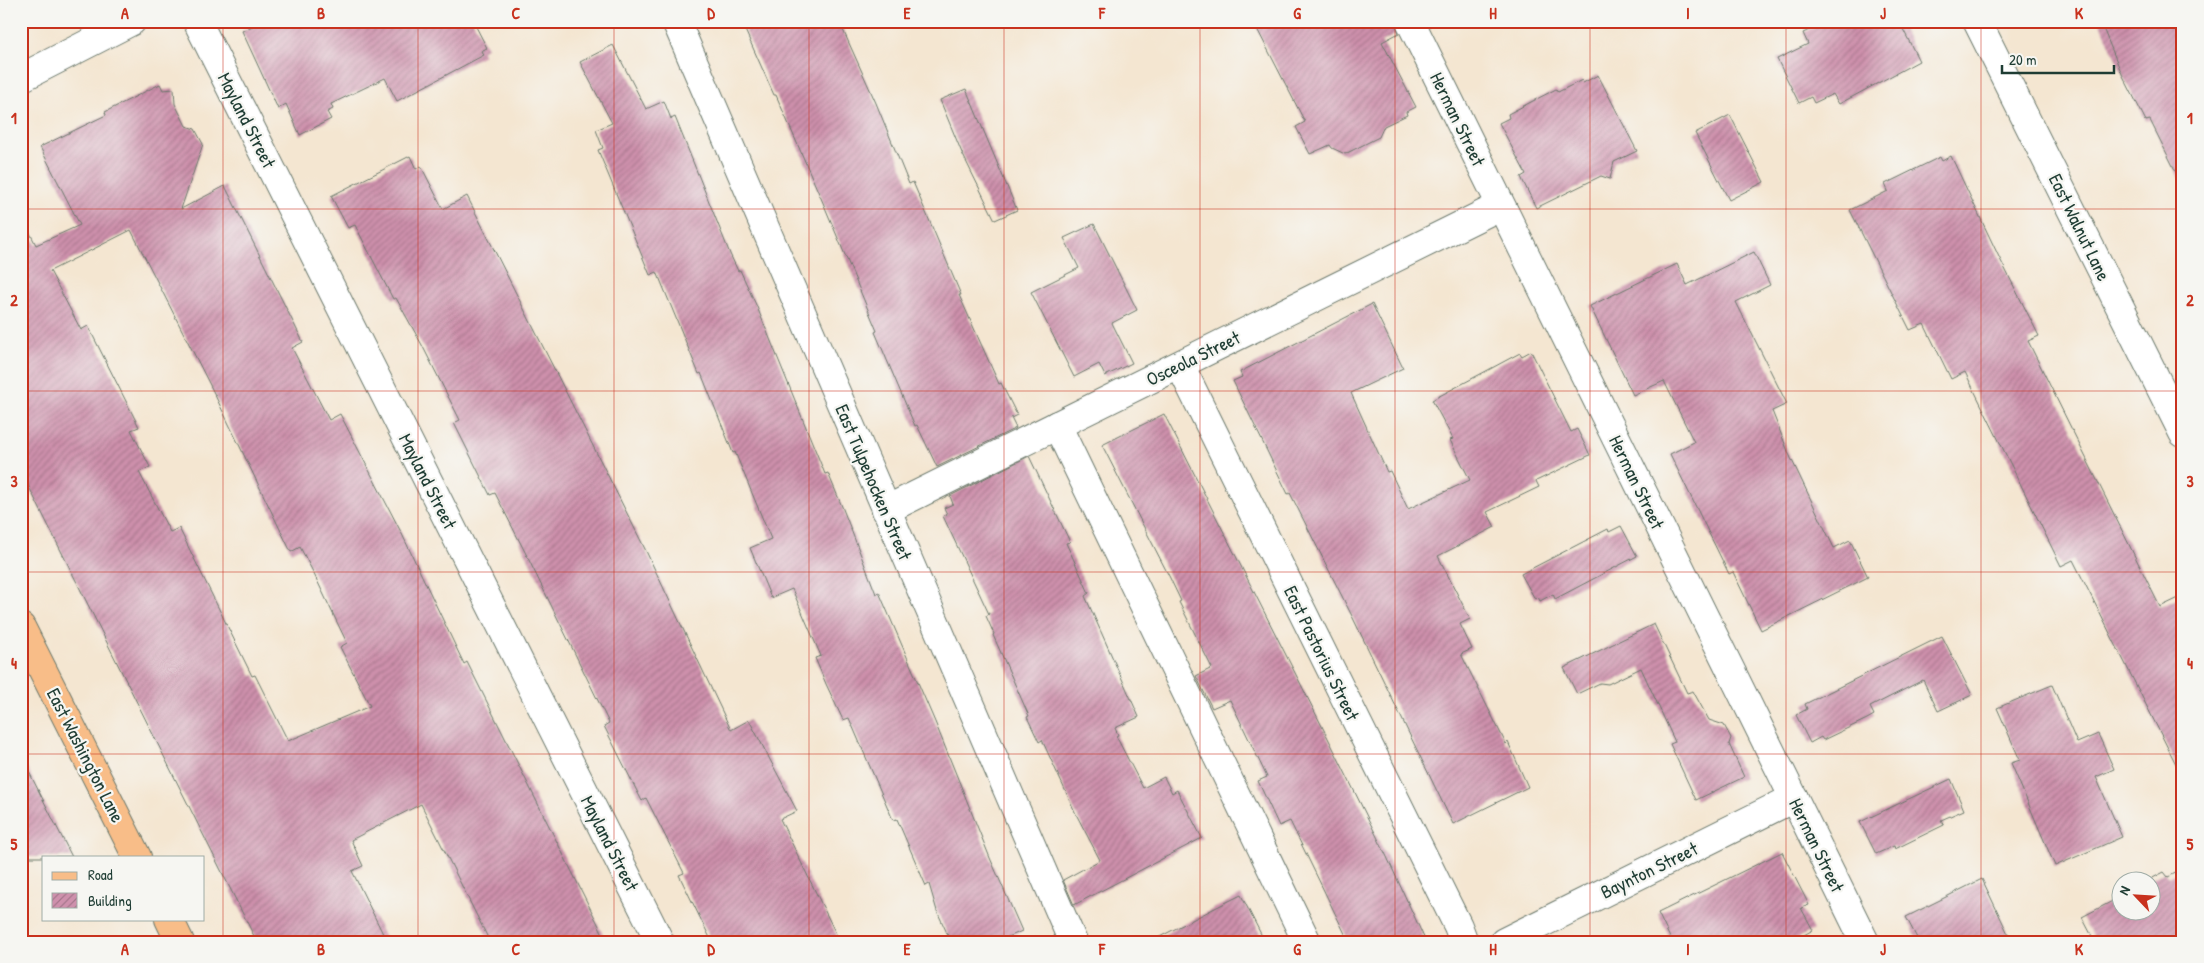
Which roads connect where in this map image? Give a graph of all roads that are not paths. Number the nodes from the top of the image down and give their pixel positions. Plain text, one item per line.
1 (132, 21) edge
2 (197, 21) edge
3 (676, 21) edge
4 (1410, 21) edge
5 (1977, 21) edge
6 (21, 78) edge
7 (1500, 206) junction
8 (1180, 365) junction
9 (1057, 425) junction
10 (2183, 433) edge
11 (886, 510) junction
12 (21, 627) edge
13 (1794, 798) junction
14 (136, 856) edge
15 (169, 920) edge
16 (180, 942) edge
17 (660, 942) edge
18 (1073, 942) edge
19 (1307, 942) edge
20 (1464, 942) edge
21 (1504, 942) edge
22 (1865, 942) edge

1 - 6 street
2 - 17 street, Mayland Street
3 - 11 street, East Tulpehocken Street
4 - 7 street, Herman Street
5 - 10 street, East Walnut Lane
7 - 8 street, Osceola Street
7 - 13 street, Herman Street
8 - 9 street, Osceola Street
8 - 20 street, East Pastorius Street
9 - 11 street, Osceola Street
9 - 19 street
11 - 18 street, East Tulpehocken Street
12 - 14 main road, East Washington Lane
13 - 21 street, Baynton Street
13 - 22 street, Herman Street
15 - 16 main road

